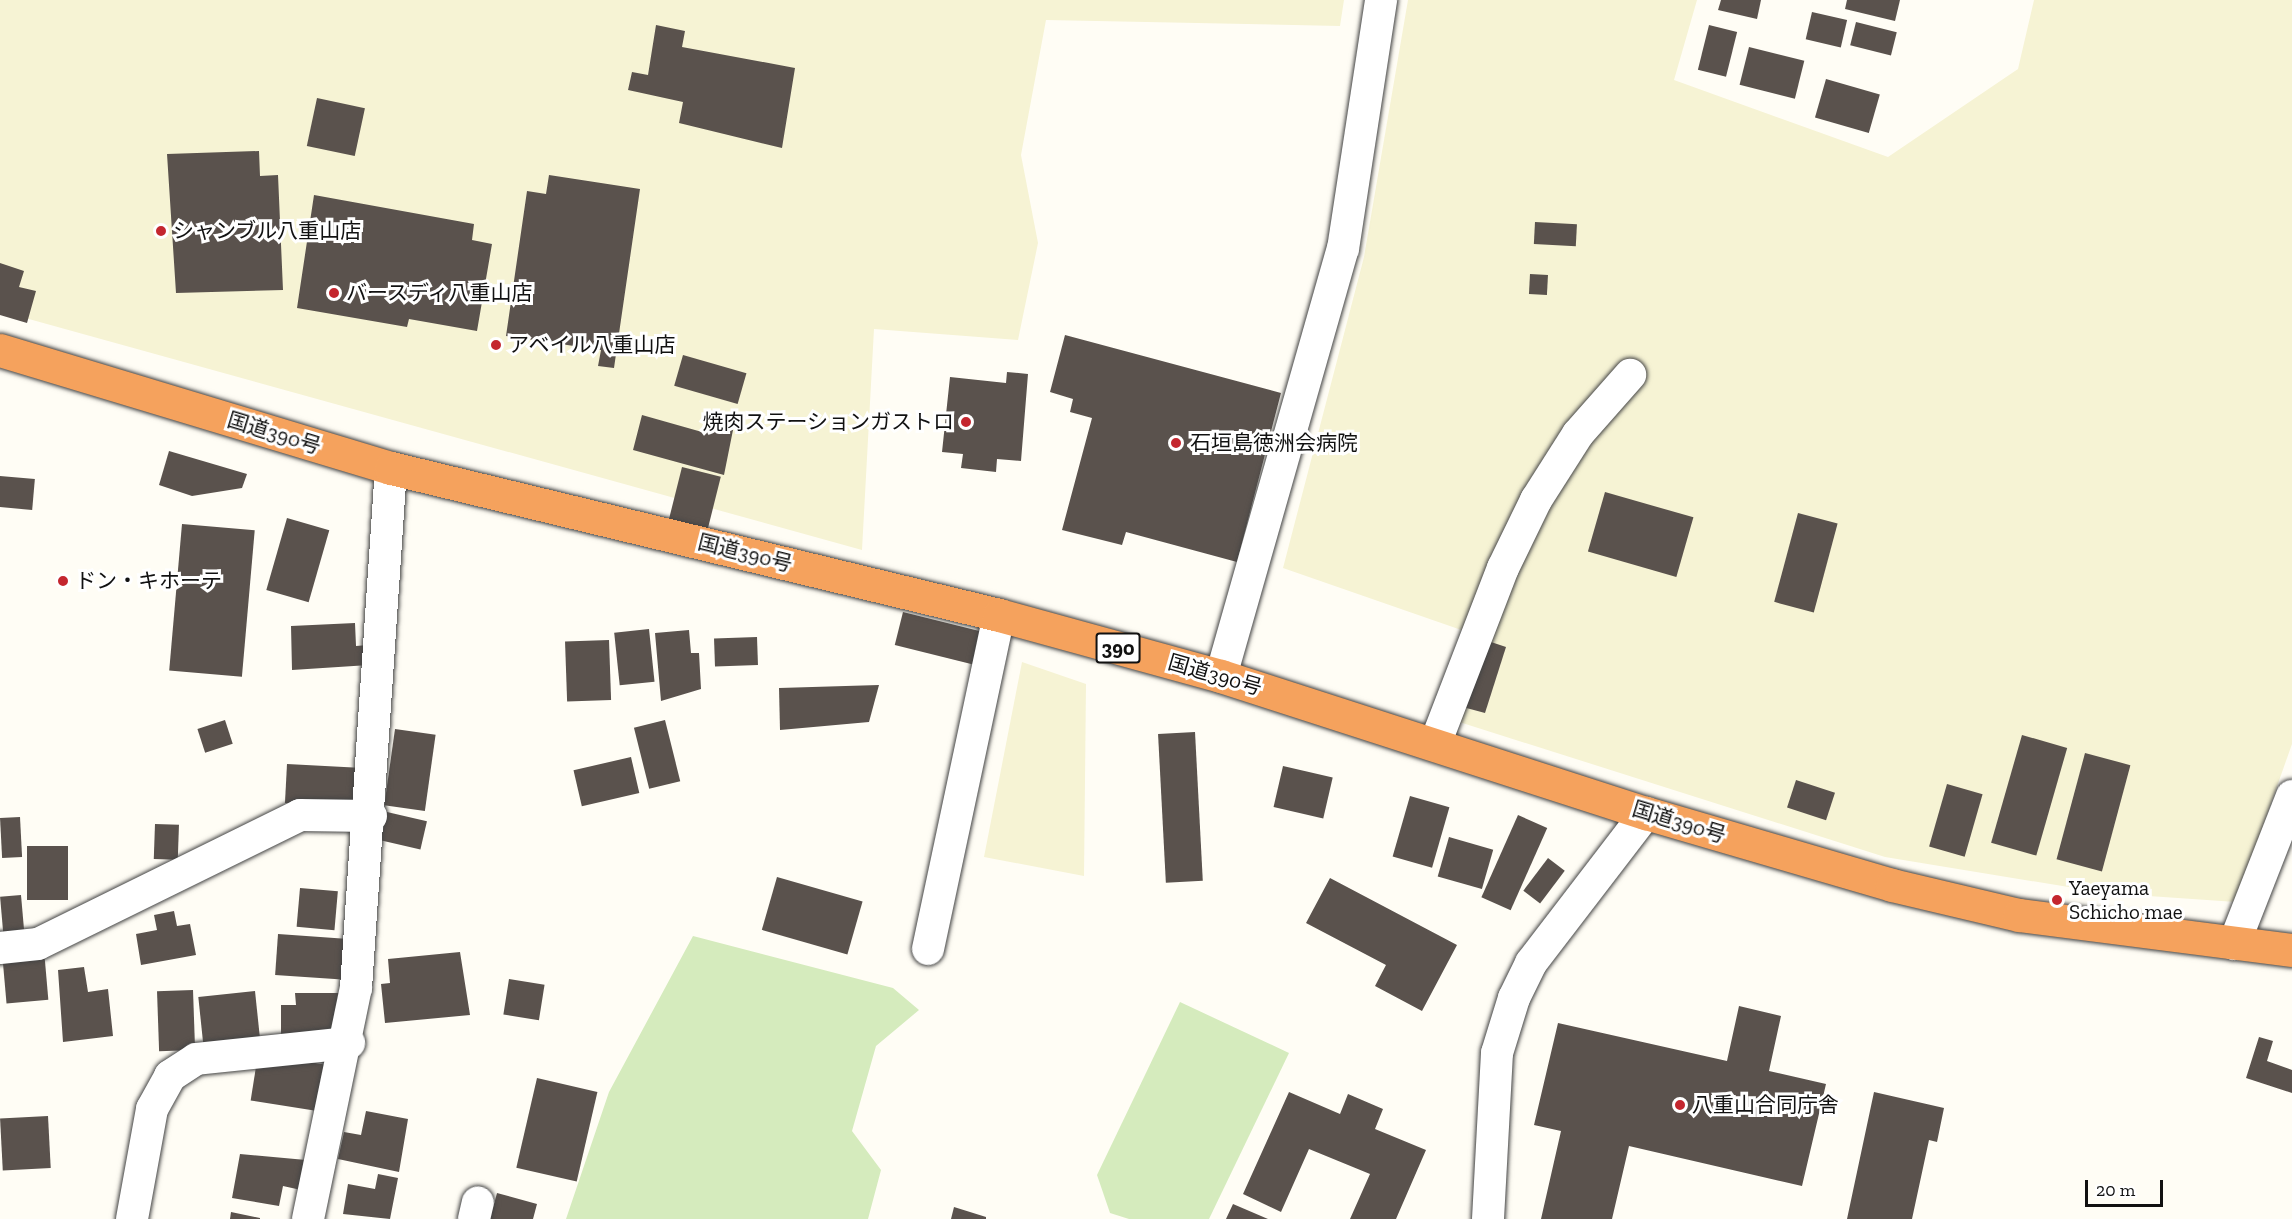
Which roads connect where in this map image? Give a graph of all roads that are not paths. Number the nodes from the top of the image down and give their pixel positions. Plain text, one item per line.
1 (1381, 0) edge
2 (0, 350) edge
3 (1630, 375) dead end
4 (391, 468) junction
5 (999, 615) junction
6 (1221, 676) junction
7 (1435, 744) junction
8 (2292, 796) edge
9 (1646, 813) junction
10 (371, 816) junction
11 (2234, 944) junction
12 (0, 948) edge
13 (928, 949) dead end
14 (2292, 950) edge
15 (349, 1043) junction
16 (132, 1219) edge
17 (308, 1219) edge
18 (1488, 1219) edge

1 - 6 street
2 - 4 highway, 国道390号 / 390
3 - 7 street
4 - 5 highway, 国道390号 / 390
4 - 10 street
5 - 6 highway, 国道390号 / 390
5 - 13 street
6 - 7 highway, 国道390号 / 390
7 - 9 highway, 国道390号 / 390
8 - 11 street
9 - 11 highway, 国道390号 / 390
9 - 18 street
10 - 12 street
10 - 15 street
11 - 14 highway, 国道390号 / 390
15 - 16 street
15 - 17 street

